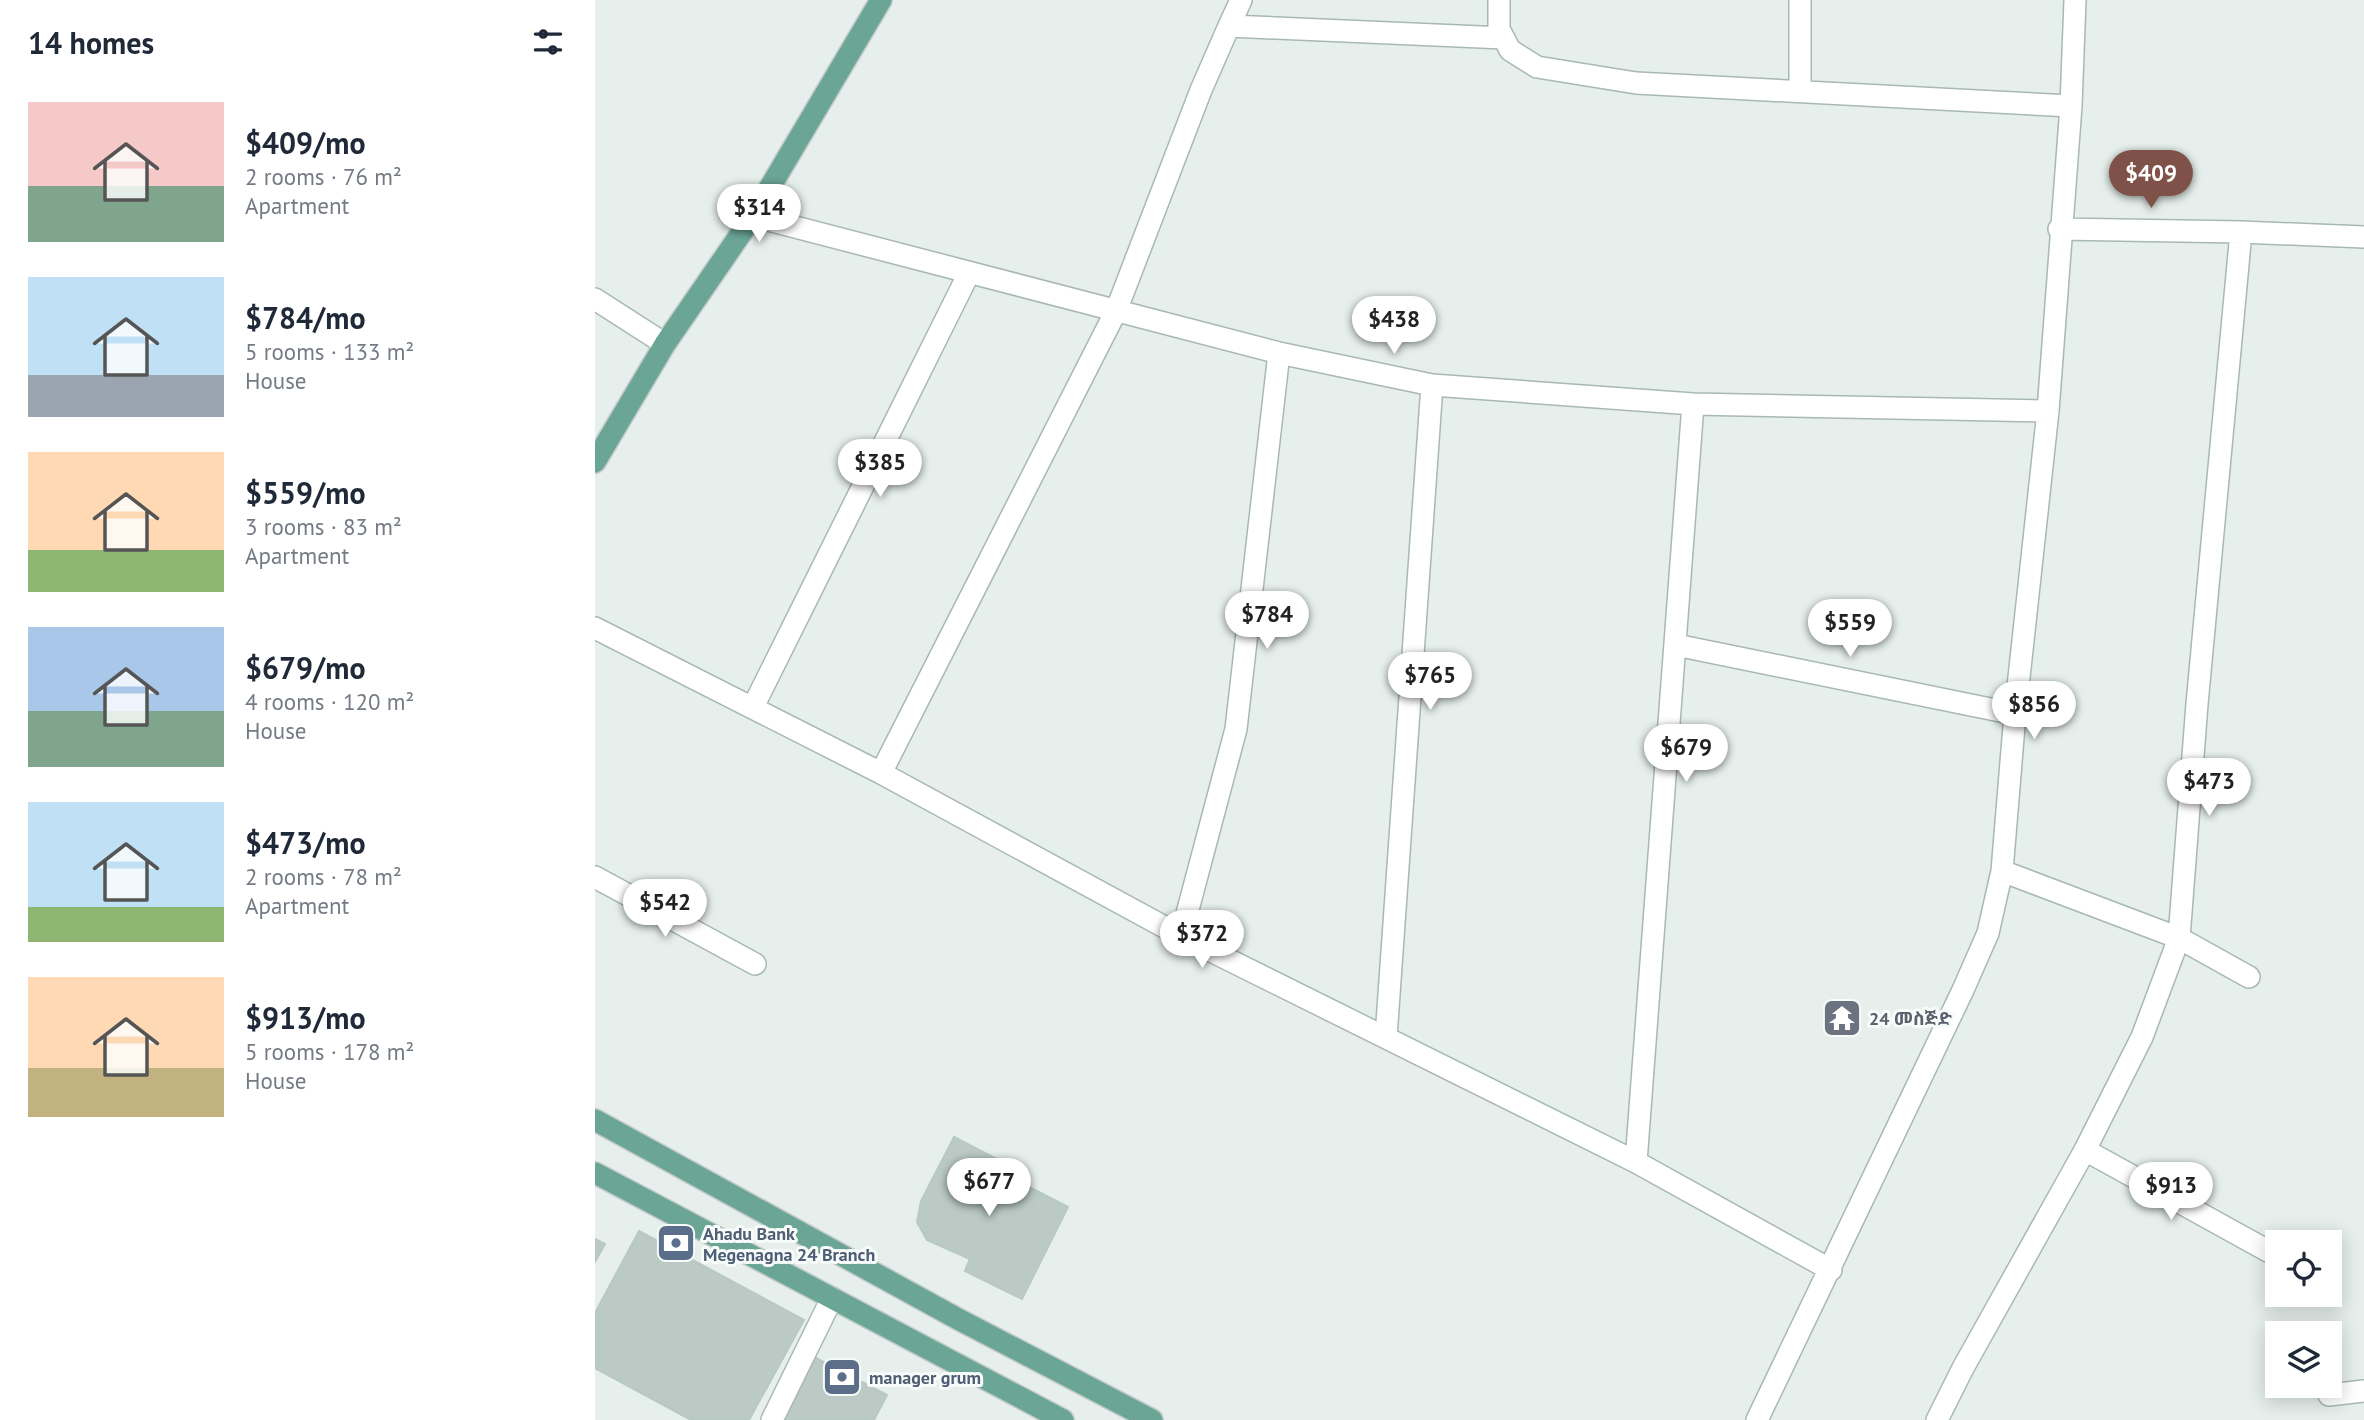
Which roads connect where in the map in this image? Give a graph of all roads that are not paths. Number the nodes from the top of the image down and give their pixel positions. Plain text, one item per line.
1 (881, 0) edge
2 (1241, 0) edge
3 (1499, 0) edge
4 (1800, 0) edge
5 (2075, 0) edge
6 (1229, 26) junction
7 (1504, 38) junction
8 (1800, 91) junction
9 (2071, 106) junction
10 (753, 216) junction
11 (2059, 229) junction
12 (2241, 232) junction
13 (2364, 237) edge
14 (969, 273) junction
15 (595, 299) edge
16 (1116, 311) junction
17 (665, 344) junction
18 (1279, 353) junction
19 (1432, 385) junction
20 (1693, 404) junction
21 (2048, 411) junction
22 (595, 462) edge
23 (595, 628) edge
24 (1676, 645) junction
25 (753, 707) junction
26 (2015, 714) junction
27 (881, 774) junction
28 (2003, 871) junction
29 (595, 877) edge
30 (1181, 936) junction
31 (2179, 938) junction
32 (755, 964) dead end
33 (2249, 977) dead end
34 (1386, 1037) junction
35 (595, 1120) edge
36 (2085, 1150) junction
37 (1636, 1161) junction
38 (595, 1173) edge
39 (2265, 1249) edge
40 (1831, 1270) junction
41 (832, 1298) junction
42 (2364, 1391) edge
43 (2342, 1394) edge
44 (772, 1420) edge
45 (1063, 1420) edge
46 (1152, 1420) edge
47 (1757, 1420) edge
48 (1937, 1420) edge

1 - 10 main road
2 - 6 street
3 - 7 street
4 - 8 street
5 - 9 street
6 - 7 street
6 - 16 street
7 - 8 street
8 - 9 street
9 - 11 street
10 - 14 street
10 - 17 main road
11 - 12 street
11 - 21 street
12 - 13 street
12 - 31 street
14 - 16 street
14 - 25 street
15 - 17 street
16 - 18 street
16 - 27 street
17 - 22 main road
18 - 19 street
18 - 30 street
19 - 20 street
19 - 34 street
20 - 21 street
20 - 24 street
21 - 26 street
23 - 25 street
24 - 26 street
24 - 37 street
25 - 27 street
26 - 28 street
27 - 30 street
28 - 31 street
28 - 40 street
29 - 32 street
30 - 34 street
31 - 33 street
31 - 36 street
34 - 37 street
35 - 46 main road
36 - 39 street
36 - 48 street
37 - 40 street
38 - 41 main road
40 - 47 street
41 - 44 street
41 - 45 main road
42 - 43 street

